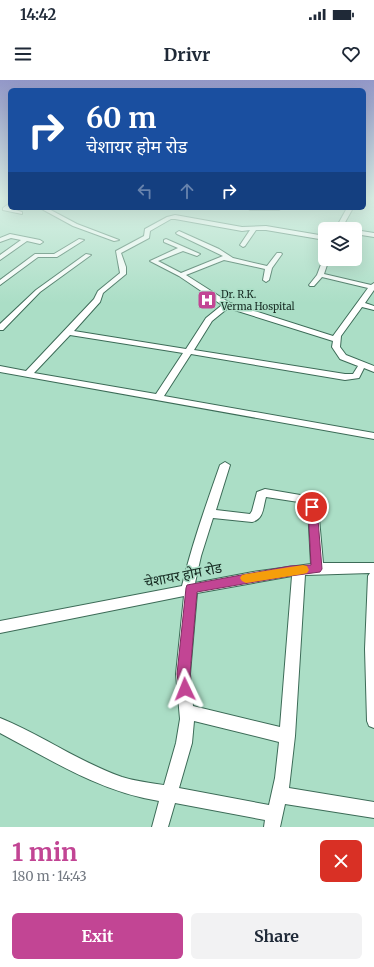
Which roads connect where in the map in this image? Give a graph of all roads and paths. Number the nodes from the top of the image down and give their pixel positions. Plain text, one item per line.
1 (96, 233) edge
2 (147, 233) edge
3 (178, 233) dead end
4 (252, 233) edge
5 (295, 233) edge
6 (362, 233) edge
7 (374, 236) edge
8 (318, 237) edge
9 (26, 239) junction
10 (0, 240) edge
11 (81, 240) dead end
12 (116, 240) dead end
13 (166, 241) dead end
14 (40, 242) dead end
15 (243, 245) dead end
16 (184, 248) junction
17 (197, 254) dead end
18 (279, 254) dead end
19 (88, 255) dead end
20 (0, 258) edge
21 (230, 258) junction
22 (323, 266) edge
23 (269, 268) junction
24 (181, 275) junction
25 (320, 275) junction
26 (266, 280) dead end
27 (0, 282) edge
28 (312, 285) dead end
29 (373, 286) edge
30 (360, 304) junction
31 (227, 305) junction
32 (374, 308) edge
33 (4, 320) edge
34 (0, 328) edge
35 (68, 332) junction
36 (336, 340) junction
37 (187, 352) junction
38 (362, 365) junction
39 (0, 369) edge
40 (374, 369) edge
41 (28, 374) junction
42 (159, 398) junction
43 (374, 436) edge
44 (225, 466) dead end
45 (209, 513) junction
46 (374, 568) edge
47 (317, 569) junction
48 (299, 570) junction
49 (374, 576) edge
50 (190, 589) junction
51 (0, 626) edge
52 (187, 712) junction
53 (374, 721) edge
54 (0, 725) edge
55 (287, 736) junction
56 (169, 794) junction
57 (279, 795) junction
58 (374, 810) edge
59 (274, 821) edge
60 (160, 827) edge

1 - 12 street
2 - 35 street
3 - 21 street
4 - 15 street
5 - 8 street
6 - 7 street
9 - 10 street
9 - 14 street
9 - 20 street
11 - 27 street
13 - 16 street
16 - 17 street
16 - 24 street
18 - 23 street
19 - 33 street
21 - 23 street
21 - 24 street
22 - 25 street
23 - 26 street
24 - 31 street
25 - 28 street
25 - 29 street
29 - 30 street
30 - 32 street
30 - 36 street
31 - 36 street
31 - 37 street
33 - 34 street
35 - 37 street
35 - 41 street
36 - 38 street
37 - 38 street
37 - 42 street
38 - 40 street
39 - 41 street
41 - 42 street
42 - 43 street
44 - 45 street
45 - 47 street
45 - 50 street
46 - 47 street, चेशायर होम रोड
47 - 48 street, चेशायर होम रोड
48 - 50 street, चेशायर होम रोड
48 - 55 street
49 - 53 street
50 - 51 street, चेशायर होम रोड
50 - 52 street
52 - 55 street
52 - 56 street
54 - 56 street
55 - 57 street
56 - 59 street
56 - 60 street
57 - 58 street
57 - 59 street

